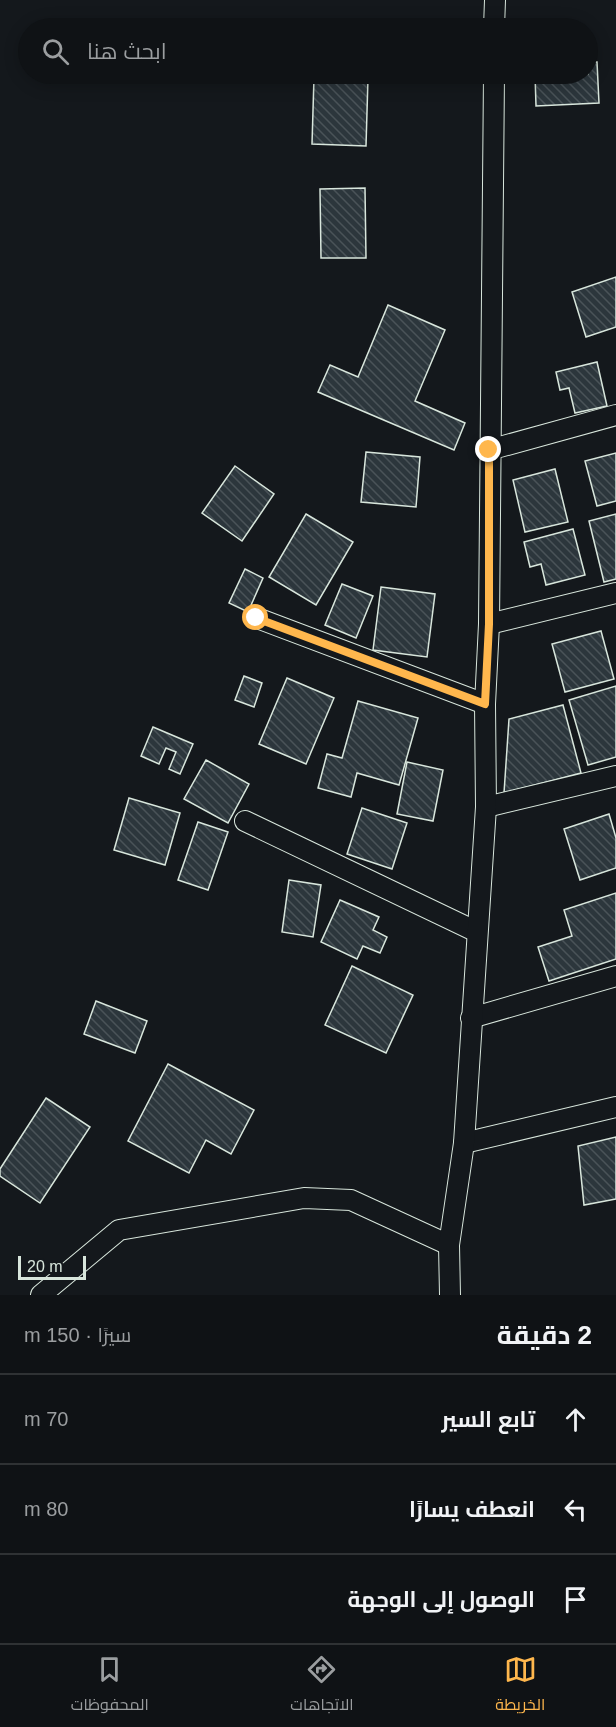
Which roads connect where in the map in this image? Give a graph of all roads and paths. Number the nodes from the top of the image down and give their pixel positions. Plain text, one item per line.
1 (495, 0) edge
2 (494, 18) edge
3 (494, 84) edge
4 (616, 415) edge
5 (489, 450) junction
6 (616, 593) edge
7 (256, 618) dead end
8 (489, 624) junction
9 (485, 704) junction
10 (616, 776) edge
11 (486, 807) junction
12 (245, 821) dead end
13 (477, 933) junction
14 (616, 976) edge
15 (471, 1018) junction
16 (616, 1107) edge
17 (464, 1143) junction
18 (449, 1245) junction
19 (41, 1295) edge
20 (450, 1295) edge

1 - 2 street
3 - 5 street
4 - 5 street
5 - 8 street
6 - 8 street
7 - 9 street
8 - 9 street
9 - 11 street
10 - 11 street
11 - 13 street
12 - 13 street
13 - 15 street
14 - 15 street
15 - 17 street
16 - 17 street
17 - 18 street
18 - 19 street
18 - 20 street

